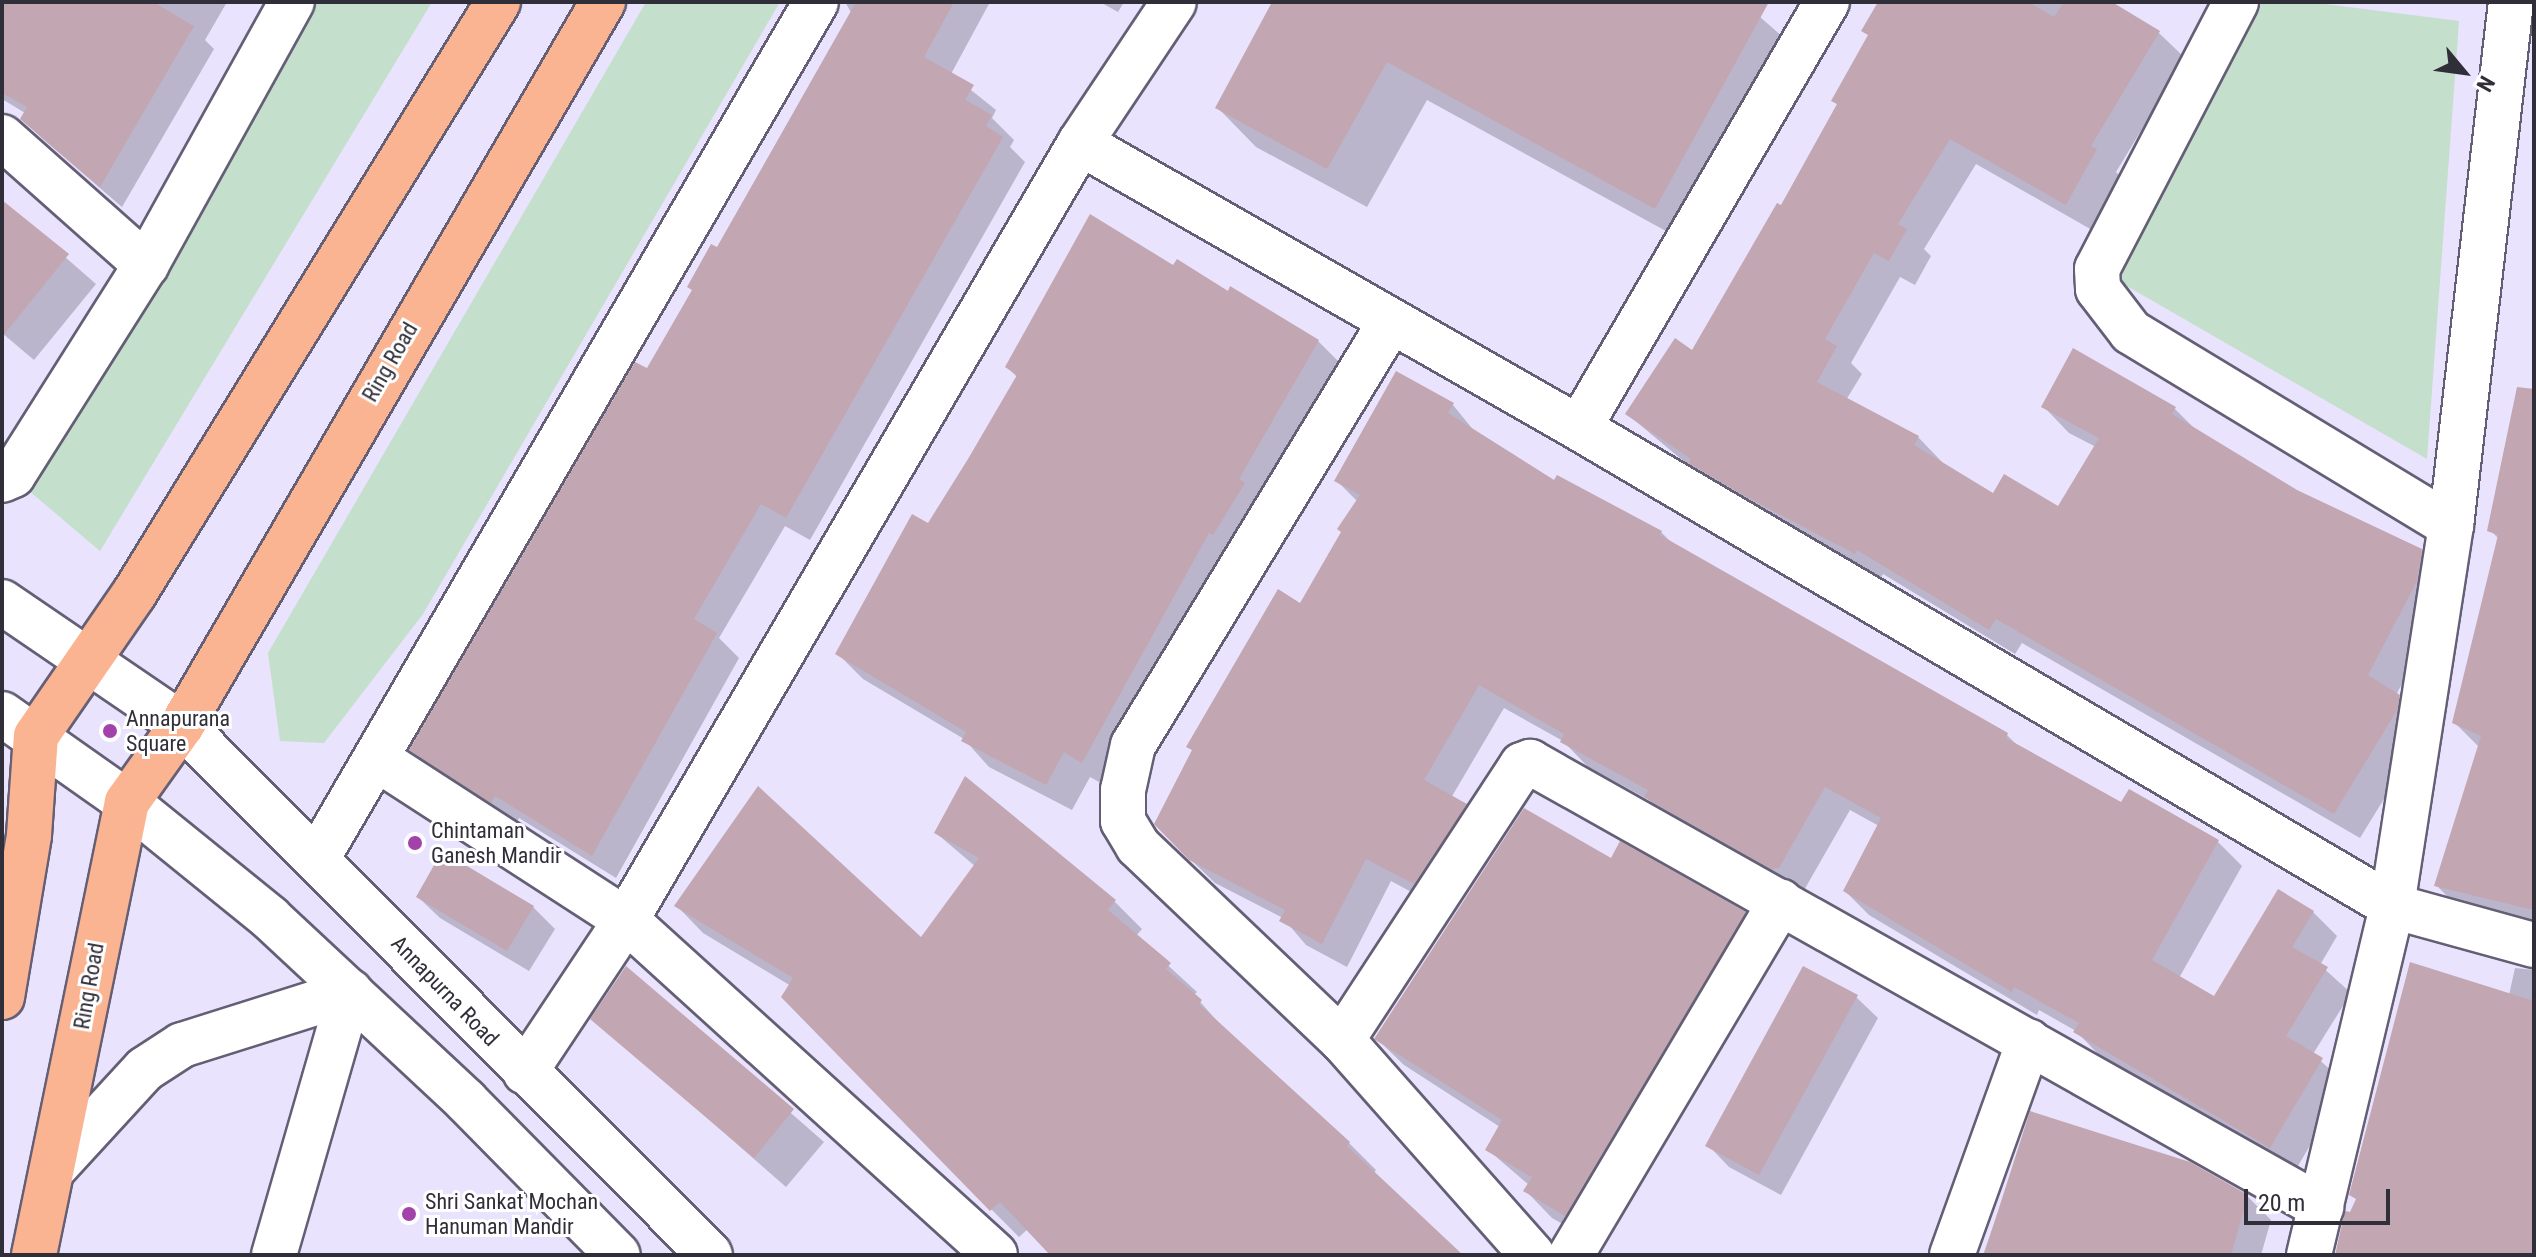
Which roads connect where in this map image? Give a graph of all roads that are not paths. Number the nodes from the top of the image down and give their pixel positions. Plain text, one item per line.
1 (292, 2) edge
2 (498, 2) edge
3 (603, 2) edge
4 (816, 2) edge
5 (1174, 2) edge
6 (1827, 2) edge
7 (2236, 2) edge
8 (2511, 2) edge
9 (2, 137) edge
10 (1080, 143) junction
11 (146, 265) junction
12 (1391, 321) junction
13 (1579, 428) junction
14 (2, 480) edge
15 (2451, 526) junction
16 (2, 602) edge
17 (91, 661) junction
18 (19, 725) edge
19 (182, 725) junction
20 (377, 759) junction
21 (127, 802) junction
22 (318, 857) junction
23 (1781, 902) junction
24 (2392, 906) junction
25 (626, 920) junction
26 (2534, 945) edge
27 (350, 992) junction
28 (2, 997) edge
29 (1342, 1040) junction
30 (2029, 1041) junction
31 (525, 1072) junction
32 (52, 1170) junction
33 (2321, 1207) junction
34 (34, 1255) edge
35 (274, 1255) edge
36 (618, 1255) edge
37 (710, 1255) edge
38 (995, 1255) edge
39 (1532, 1255) edge
40 (1571, 1255) edge
41 (1952, 1255) edge
42 (2309, 1255) edge

1 - 11 street
2 - 17 highway
3 - 19 highway, Ring Road
4 - 20 street
5 - 10 street
6 - 13 street
7 - 15 street
8 - 15 street
9 - 11 street
10 - 12 street
10 - 25 street
11 - 14 street
12 - 13 street
12 - 29 street
13 - 24 street
15 - 24 street
16 - 17 street
17 - 18 highway
17 - 19 street, Annapurna Road
18 - 21 street
18 - 28 highway
19 - 21 highway, Ring Road
19 - 22 street, Annapurna Road
20 - 22 street
20 - 25 street
21 - 27 street
21 - 32 highway, Ring Road
22 - 31 street, Annapurna Road
23 - 29 street
23 - 30 street
23 - 40 street
24 - 26 street
24 - 33 street
25 - 31 street
25 - 38 street
27 - 32 street
27 - 35 street
27 - 36 street
29 - 39 street
30 - 33 street
30 - 41 street
31 - 37 street, Annapurna Road
32 - 34 highway, Ring Road
33 - 42 street

